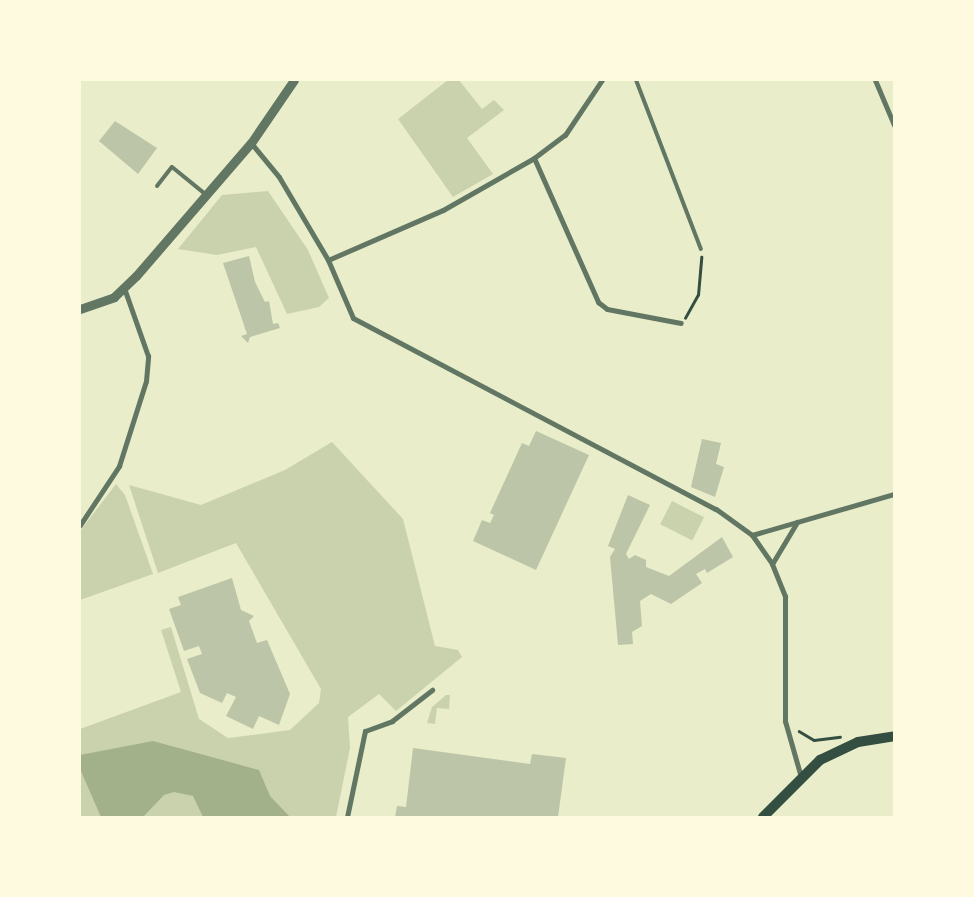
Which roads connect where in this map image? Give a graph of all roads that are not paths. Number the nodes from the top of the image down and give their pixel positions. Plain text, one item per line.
1 (294, 80) edge
2 (602, 80) edge
3 (636, 80) edge
4 (875, 80) edge
5 (894, 125) edge
6 (251, 143) junction
7 (534, 158) junction
8 (157, 186) dead end
9 (204, 193) junction
10 (701, 248) road end
11 (328, 260) junction
12 (124, 288) junction
13 (80, 309) edge
14 (681, 322) road end
15 (894, 494) edge
16 (797, 521) junction
17 (80, 525) edge
18 (752, 535) junction
19 (772, 564) junction
20 (432, 690) dead end
21 (894, 736) edge
22 (801, 777) junction
23 (348, 817) edge
24 (763, 817) edge

1 - 6 street
2 - 7 street
3 - 10 lane
4 - 5 street
6 - 9 street
6 - 11 street
7 - 11 street
7 - 14 street
8 - 9 lane
9 - 12 street
11 - 18 street
12 - 13 street
12 - 17 street
15 - 16 street
16 - 18 street
16 - 19 street
18 - 19 street
19 - 22 street
20 - 23 street
21 - 22 main road
22 - 24 main road

